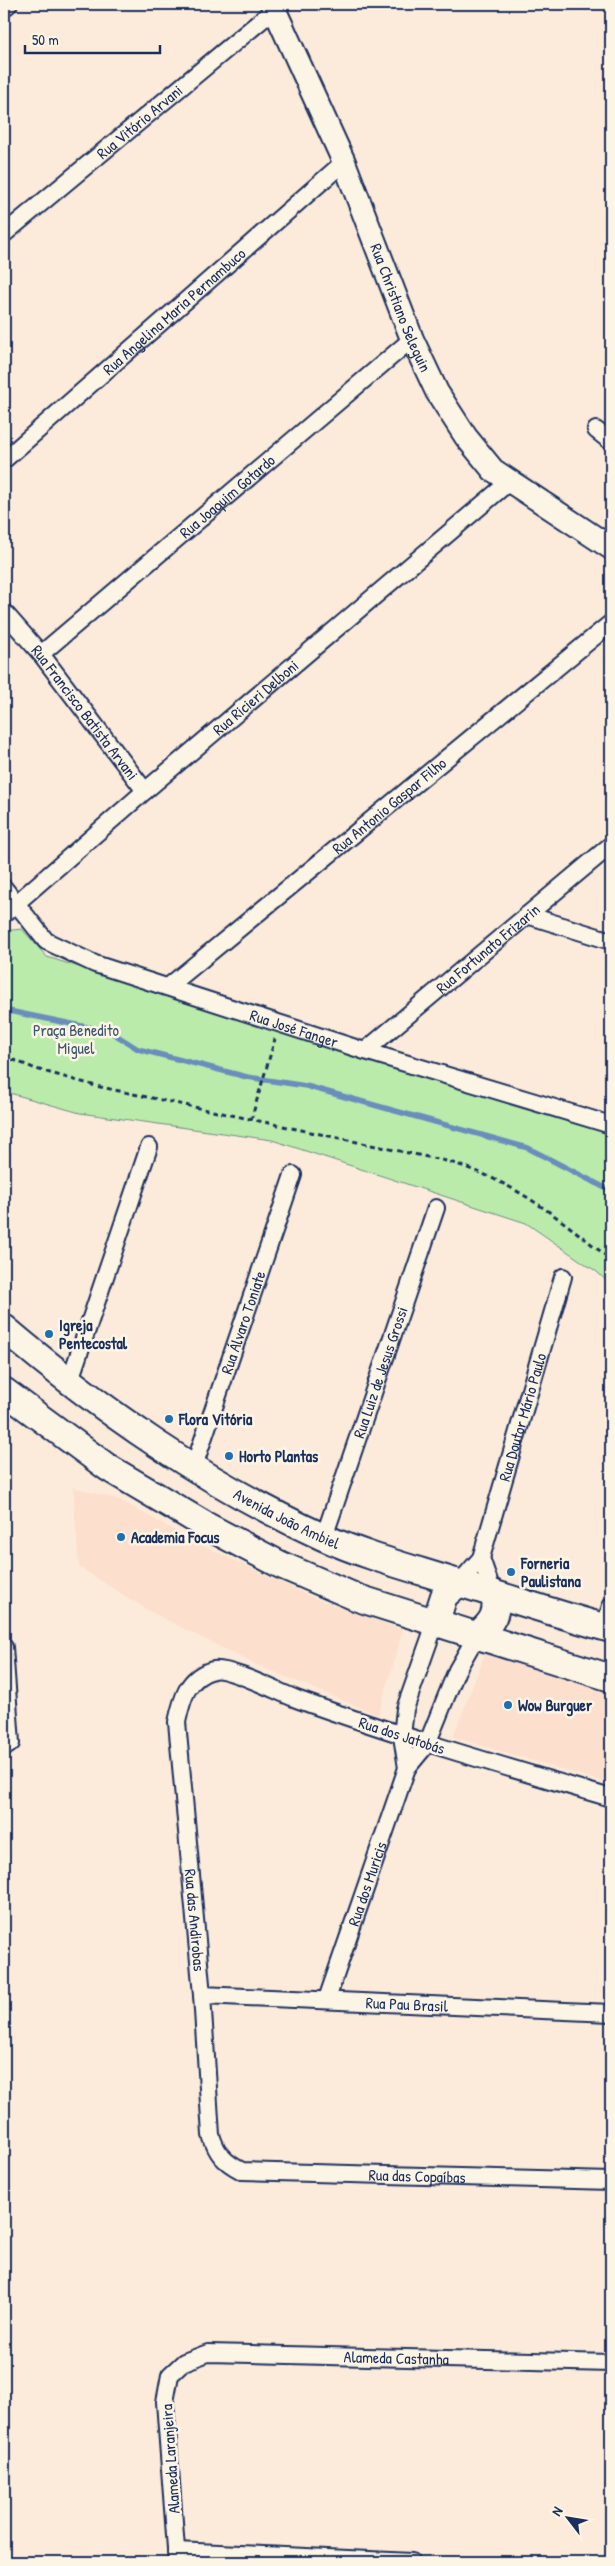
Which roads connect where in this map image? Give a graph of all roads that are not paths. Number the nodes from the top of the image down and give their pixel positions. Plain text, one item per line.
1 (9, 4) edge
2 (273, 6) edge
3 (4, 8) edge
4 (344, 162) junction
5 (4, 234) edge
6 (412, 339) junction
7 (596, 430) dead end
8 (611, 442) edge
9 (4, 460) edge
10 (510, 481) junction
11 (611, 548) edge
12 (4, 612) edge
13 (611, 623) edge
14 (41, 654) junction
15 (145, 790) junction
16 (611, 845) edge
17 (4, 888) edge
18 (16, 903) junction
19 (4, 914) edge
20 (527, 915) junction
21 (611, 941) edge
22 (168, 987) junction
23 (365, 1051) junction
24 (611, 1125) edge
25 (149, 1147) dead end
26 (293, 1175) dead end
27 (436, 1208) dead end
28 (563, 1277) dead end
29 (4, 1328) edge
30 (69, 1383) junction
31 (4, 1391) edge
32 (194, 1469) junction
33 (324, 1537) junction
34 (481, 1558) junction
35 (459, 1583) junction
36 (493, 1594) junction
37 (609, 1621) edge
38 (435, 1624) junction
39 (477, 1635) junction
40 (4, 1647) edge
41 (196, 1678) joint
42 (611, 1678) edge
43 (402, 1736) junction
44 (427, 1744) junction
45 (4, 1748) edge
46 (407, 1768) junction
47 (611, 1798) edge
48 (202, 1996) junction
49 (327, 2000) junction
50 (611, 2013) edge
51 (225, 2162) joint
52 (611, 2181) edge
53 (184, 2362) joint
54 (611, 2363) edge
55 (177, 2557) edge
56 (386, 2562) edge
57 (412, 2562) edge

1 - 3 street
2 - 4 main road, Rua Christiano Seleguin
2 - 5 street, Rua Vitório Arvani
4 - 6 main road, Rua Christiano Seleguin
4 - 9 street, Rua Angelina Maria Pernambuco
6 - 10 main road, Rua Christiano Seleguin
6 - 14 street, Rua Joaquim Gotardo
7 - 8 street
10 - 11 main road, Rua Christiano Seleguin
10 - 15 street, Rua Ricieri Delboni
12 - 14 street, Rua Francisco Batista Arvani
13 - 22 street, Rua Antonio Gaspar Filho
14 - 15 street, Rua Francisco Batista Arvani
15 - 18 street, Rua Ricieri Delboni
16 - 20 street, Rua Fortunato Frizarin
17 - 18 street, Rua José Fanger
18 - 19 street, Rua Ricieri Delboni
18 - 22 street, Rua José Fanger
20 - 21 street
20 - 23 street, Rua Fortunato Frizarin
22 - 23 street, Rua José Fanger
23 - 24 street, Rua José Fanger
25 - 30 street
26 - 32 street, Rua Álvaro Toniate
27 - 33 street, Rua Luiz de Jesus Grossi
28 - 34 street, Rua Doutor Mário Paulo
29 - 30 main road, Avenida João Ambiel
30 - 32 main road, Avenida João Ambiel
31 - 38 main road
32 - 33 main road, Avenida João Ambiel
33 - 35 main road, Avenida João Ambiel
34 - 35 street, Rua Doutor Mário Paulo
34 - 36 street
35 - 36 main road, Avenida João Ambiel
35 - 38 main road
36 - 37 main road, Avenida João Ambiel
36 - 39 main road
38 - 39 main road
38 - 43 street, Rua dos Muricis
39 - 42 main road
39 - 44 street, Rua dos Muricis
40 - 45 street
41 - 43 street, Rua dos Jatobás
41 - 48 street, Rua das Andirobas
43 - 44 street, Rua dos Jatobás
43 - 46 street, Rua dos Muricis
44 - 46 street, Rua dos Muricis
44 - 47 street, Rua dos Jatobás
46 - 49 street, Rua dos Muricis
48 - 49 street, Rua Pau Brasil
48 - 51 street, Rua das Andirobas
49 - 50 street, Rua Pau Brasil
51 - 52 street, Rua das Copaíbas
53 - 54 street, Alameda Castanha
53 - 55 street, Alameda Laranjeira
55 - 56 street
56 - 57 street

